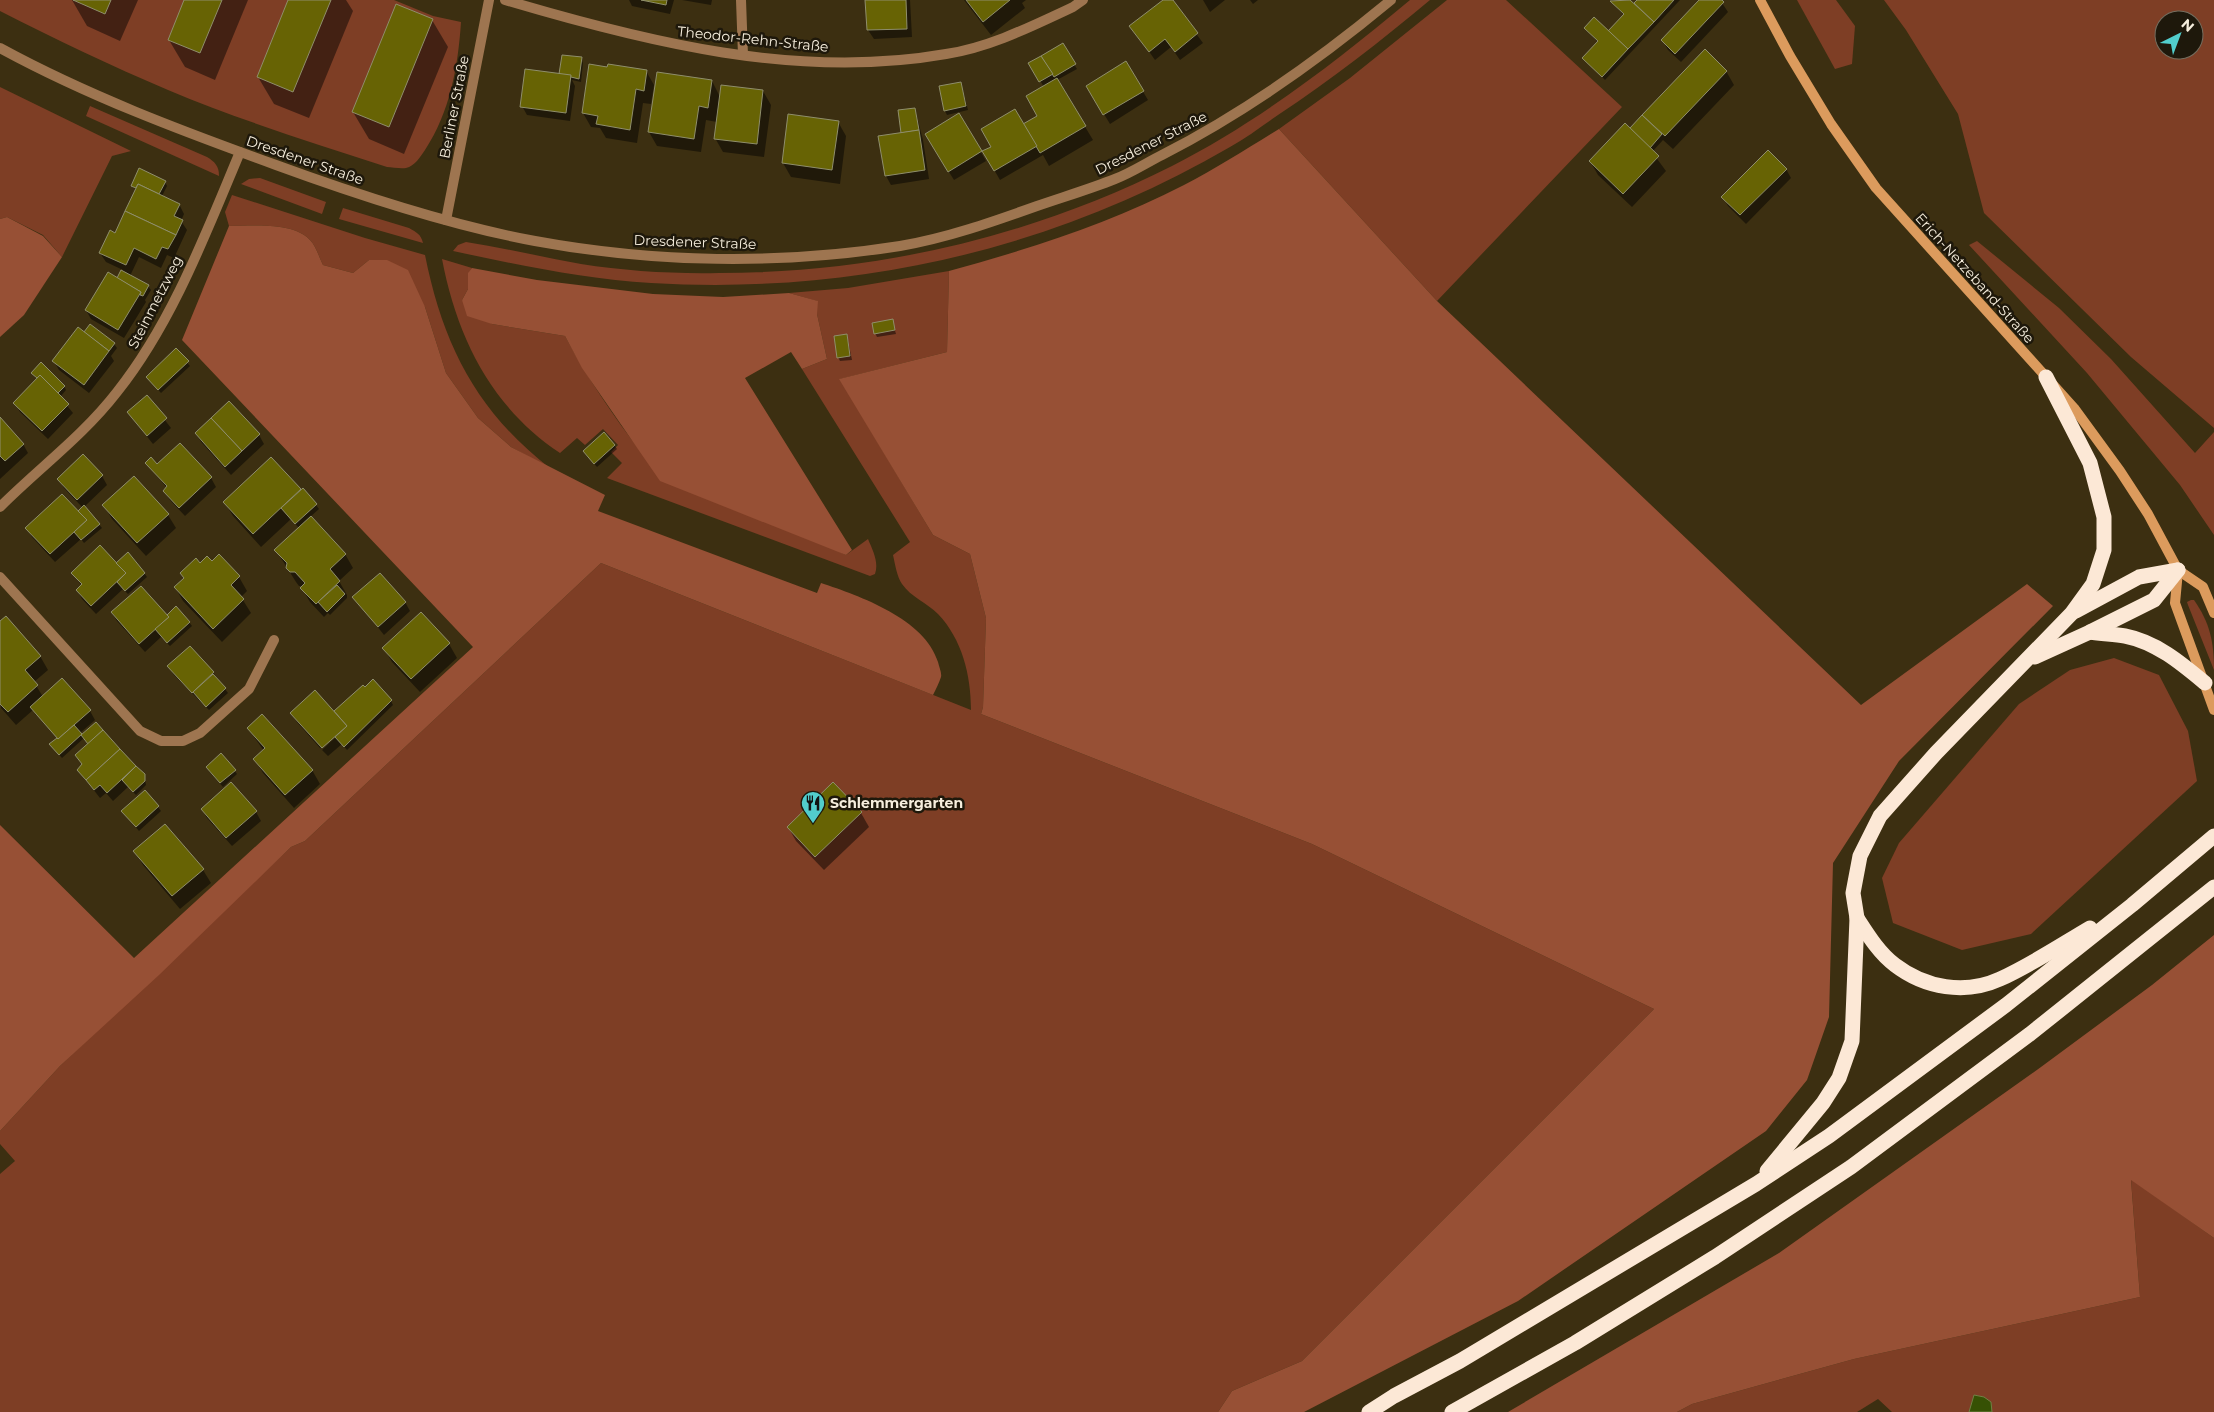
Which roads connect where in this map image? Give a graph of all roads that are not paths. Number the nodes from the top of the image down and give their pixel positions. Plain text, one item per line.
1 (490, 0) edge
2 (505, 0) edge
3 (741, 0) edge
4 (1083, 0) edge
5 (1391, 0) edge
6 (1760, 0) edge
7 (0, 48) edge
8 (743, 55) junction
9 (240, 152) junction
10 (446, 220) junction
11 (2046, 377) junction
12 (0, 507) edge
13 (2178, 570) junction
14 (0, 577) edge
15 (2072, 613) junction
16 (2214, 613) edge
17 (2090, 632) junction
18 (274, 640) dead end
19 (2027, 661) junction
20 (2205, 683) junction
21 (2214, 710) edge
22 (2214, 836) edge
23 (2214, 887) edge
24 (2132, 905) junction
25 (1857, 918) junction
26 (1756, 1184) junction
27 (1369, 1412) edge
28 (1452, 1412) edge

1 - 10 street, Berliner Straße
2 - 8 street, Theodor-Rehn-Straße
3 - 8 street
4 - 8 street, Theodor-Rehn-Straße
5 - 10 street, Dresdener Straße
6 - 11 street, Erich-Netzeband-Straße
7 - 9 street, Dresdener Straße
9 - 10 street, Dresdener Straße
9 - 12 street, Steinmetzweg
11 - 13 street, Erich-Netzeband-Straße
11 - 15 highway
13 - 15 highway
13 - 16 street
13 - 17 highway
13 - 20 street
14 - 18 street
15 - 19 highway
17 - 19 highway
17 - 20 highway
19 - 25 highway
20 - 21 street
22 - 24 highway
23 - 28 highway
24 - 25 highway
24 - 26 highway
25 - 26 highway
26 - 27 highway

